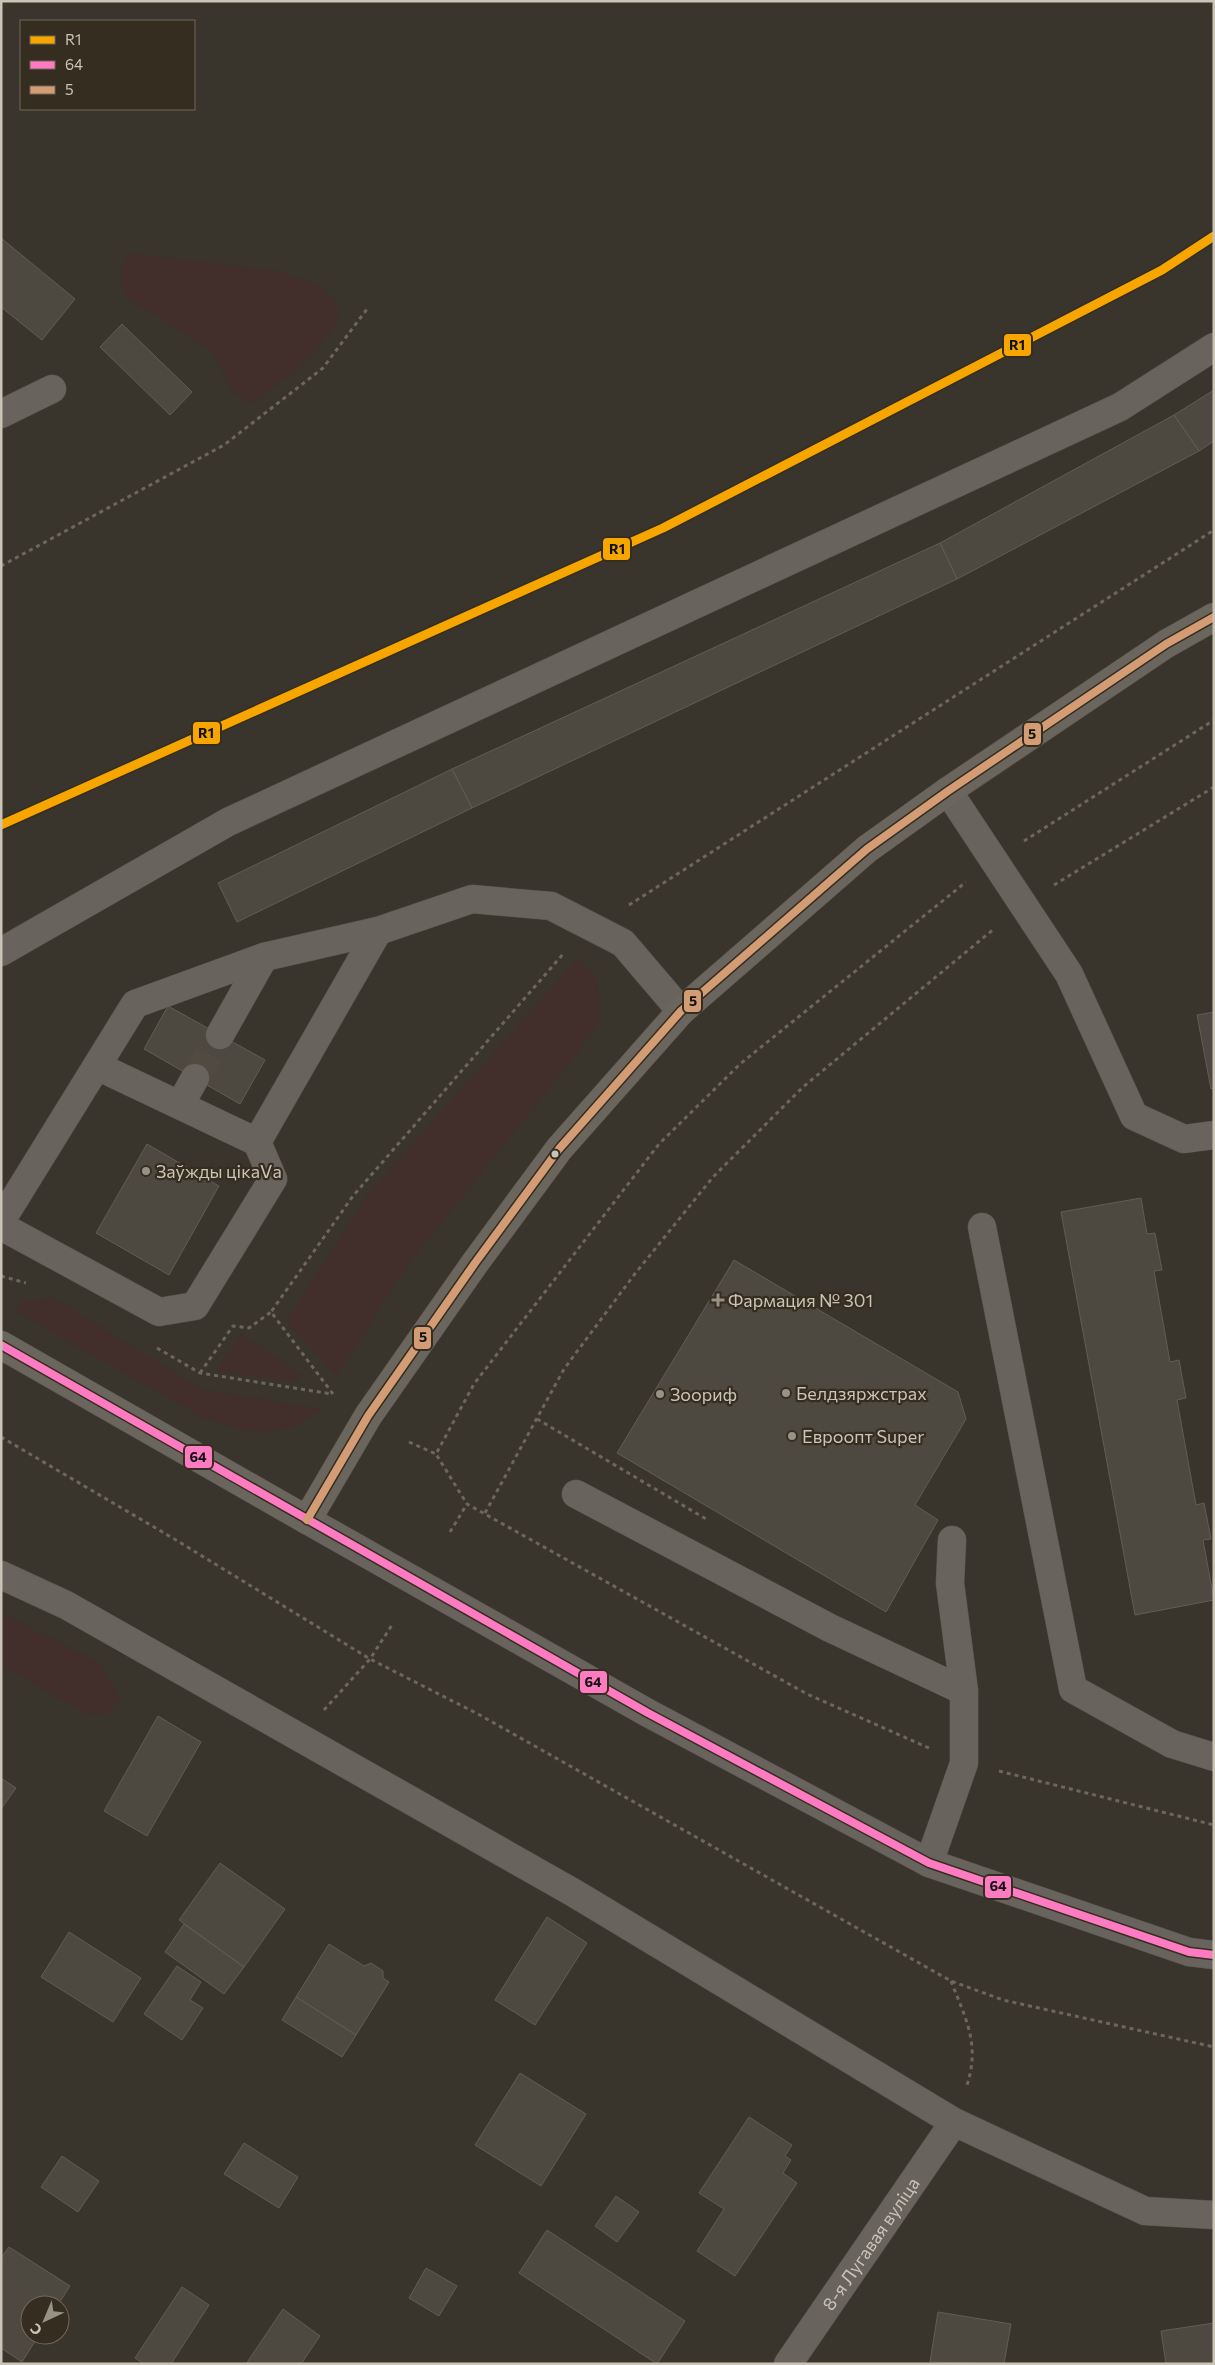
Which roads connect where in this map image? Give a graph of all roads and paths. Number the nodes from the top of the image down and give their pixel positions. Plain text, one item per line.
1 (368, 309) dead end
2 (1214, 347) edge
3 (52, 390) dead end
4 (1, 414) edge
5 (1214, 530) edge
6 (1, 566) edge
7 (1214, 617) edge
8 (1214, 720) edge
9 (1214, 787) edge
10 (948, 791) junction
11 (994, 860) junction
12 (1022, 905) junction
13 (593, 928) junction
14 (378, 931) junction
15 (1, 952) edge
16 (264, 957) junction
17 (680, 1011) junction
18 (220, 1035) tunnel mouth
19 (96, 1066) junction
20 (195, 1078) tunnel mouth
21 (180, 1105) junction
22 (1214, 1135) edge
23 (257, 1142) junction
24 (1, 1221) edge
25 (1, 1226) edge
26 (982, 1227) dead end
27 (271, 1312) junction
28 (1, 1346) edge
29 (200, 1373) dead end
30 (333, 1394) dead end
31 (537, 1419) junction
32 (1, 1438) edge
33 (409, 1442) dead end
34 (585, 1447) dead end
35 (436, 1454) junction
36 (576, 1494) dead end
37 (467, 1504) junction
38 (485, 1513) junction
39 (307, 1520) junction
40 (450, 1532) dead end
41 (952, 1540) dead end
42 (1, 1575) edge
43 (392, 1625) dead end
44 (370, 1658) junction
45 (964, 1691) junction
46 (300, 1738) junction
47 (1214, 1757) edge
48 (964, 1763) junction
49 (1214, 1825) edge
50 (929, 1863) junction
51 (1214, 1955) edge
52 (951, 1980) junction
53 (1214, 2047) edge
54 (954, 2122) junction
55 (1214, 2215) edge
56 (788, 2364) edge

1 - 6 path
2 - 15 street
3 - 4 street
5 - 13 path
7 - 10 main road
8 - 11 path
9 - 12 path
10 - 11 street
10 - 17 main road
11 - 12 street
11 - 35 path
12 - 22 street
12 - 31 path
13 - 14 street
13 - 17 street
13 - 27 path
14 - 16 street
14 - 23 street
16 - 18 street
16 - 19 street
17 - 39 main road
19 - 21 street
19 - 24 street
20 - 21 street
21 - 23 street
23 - 25 street
26 - 47 street
27 - 29 path
27 - 30 path
28 - 39 main road
31 - 34 path
31 - 38 path
32 - 44 path
33 - 35 path
35 - 37 path
36 - 45 street
37 - 38 path
37 - 40 path
38 - 48 path
39 - 50 street
41 - 45 street
42 - 46 street
43 - 44 path
44 - 46 path
44 - 52 path
45 - 48 street
46 - 54 street
48 - 49 path
48 - 50 street
50 - 51 street
52 - 53 path
52 - 54 path
54 - 55 street
54 - 56 street, 8-я Лугавая вуліца

